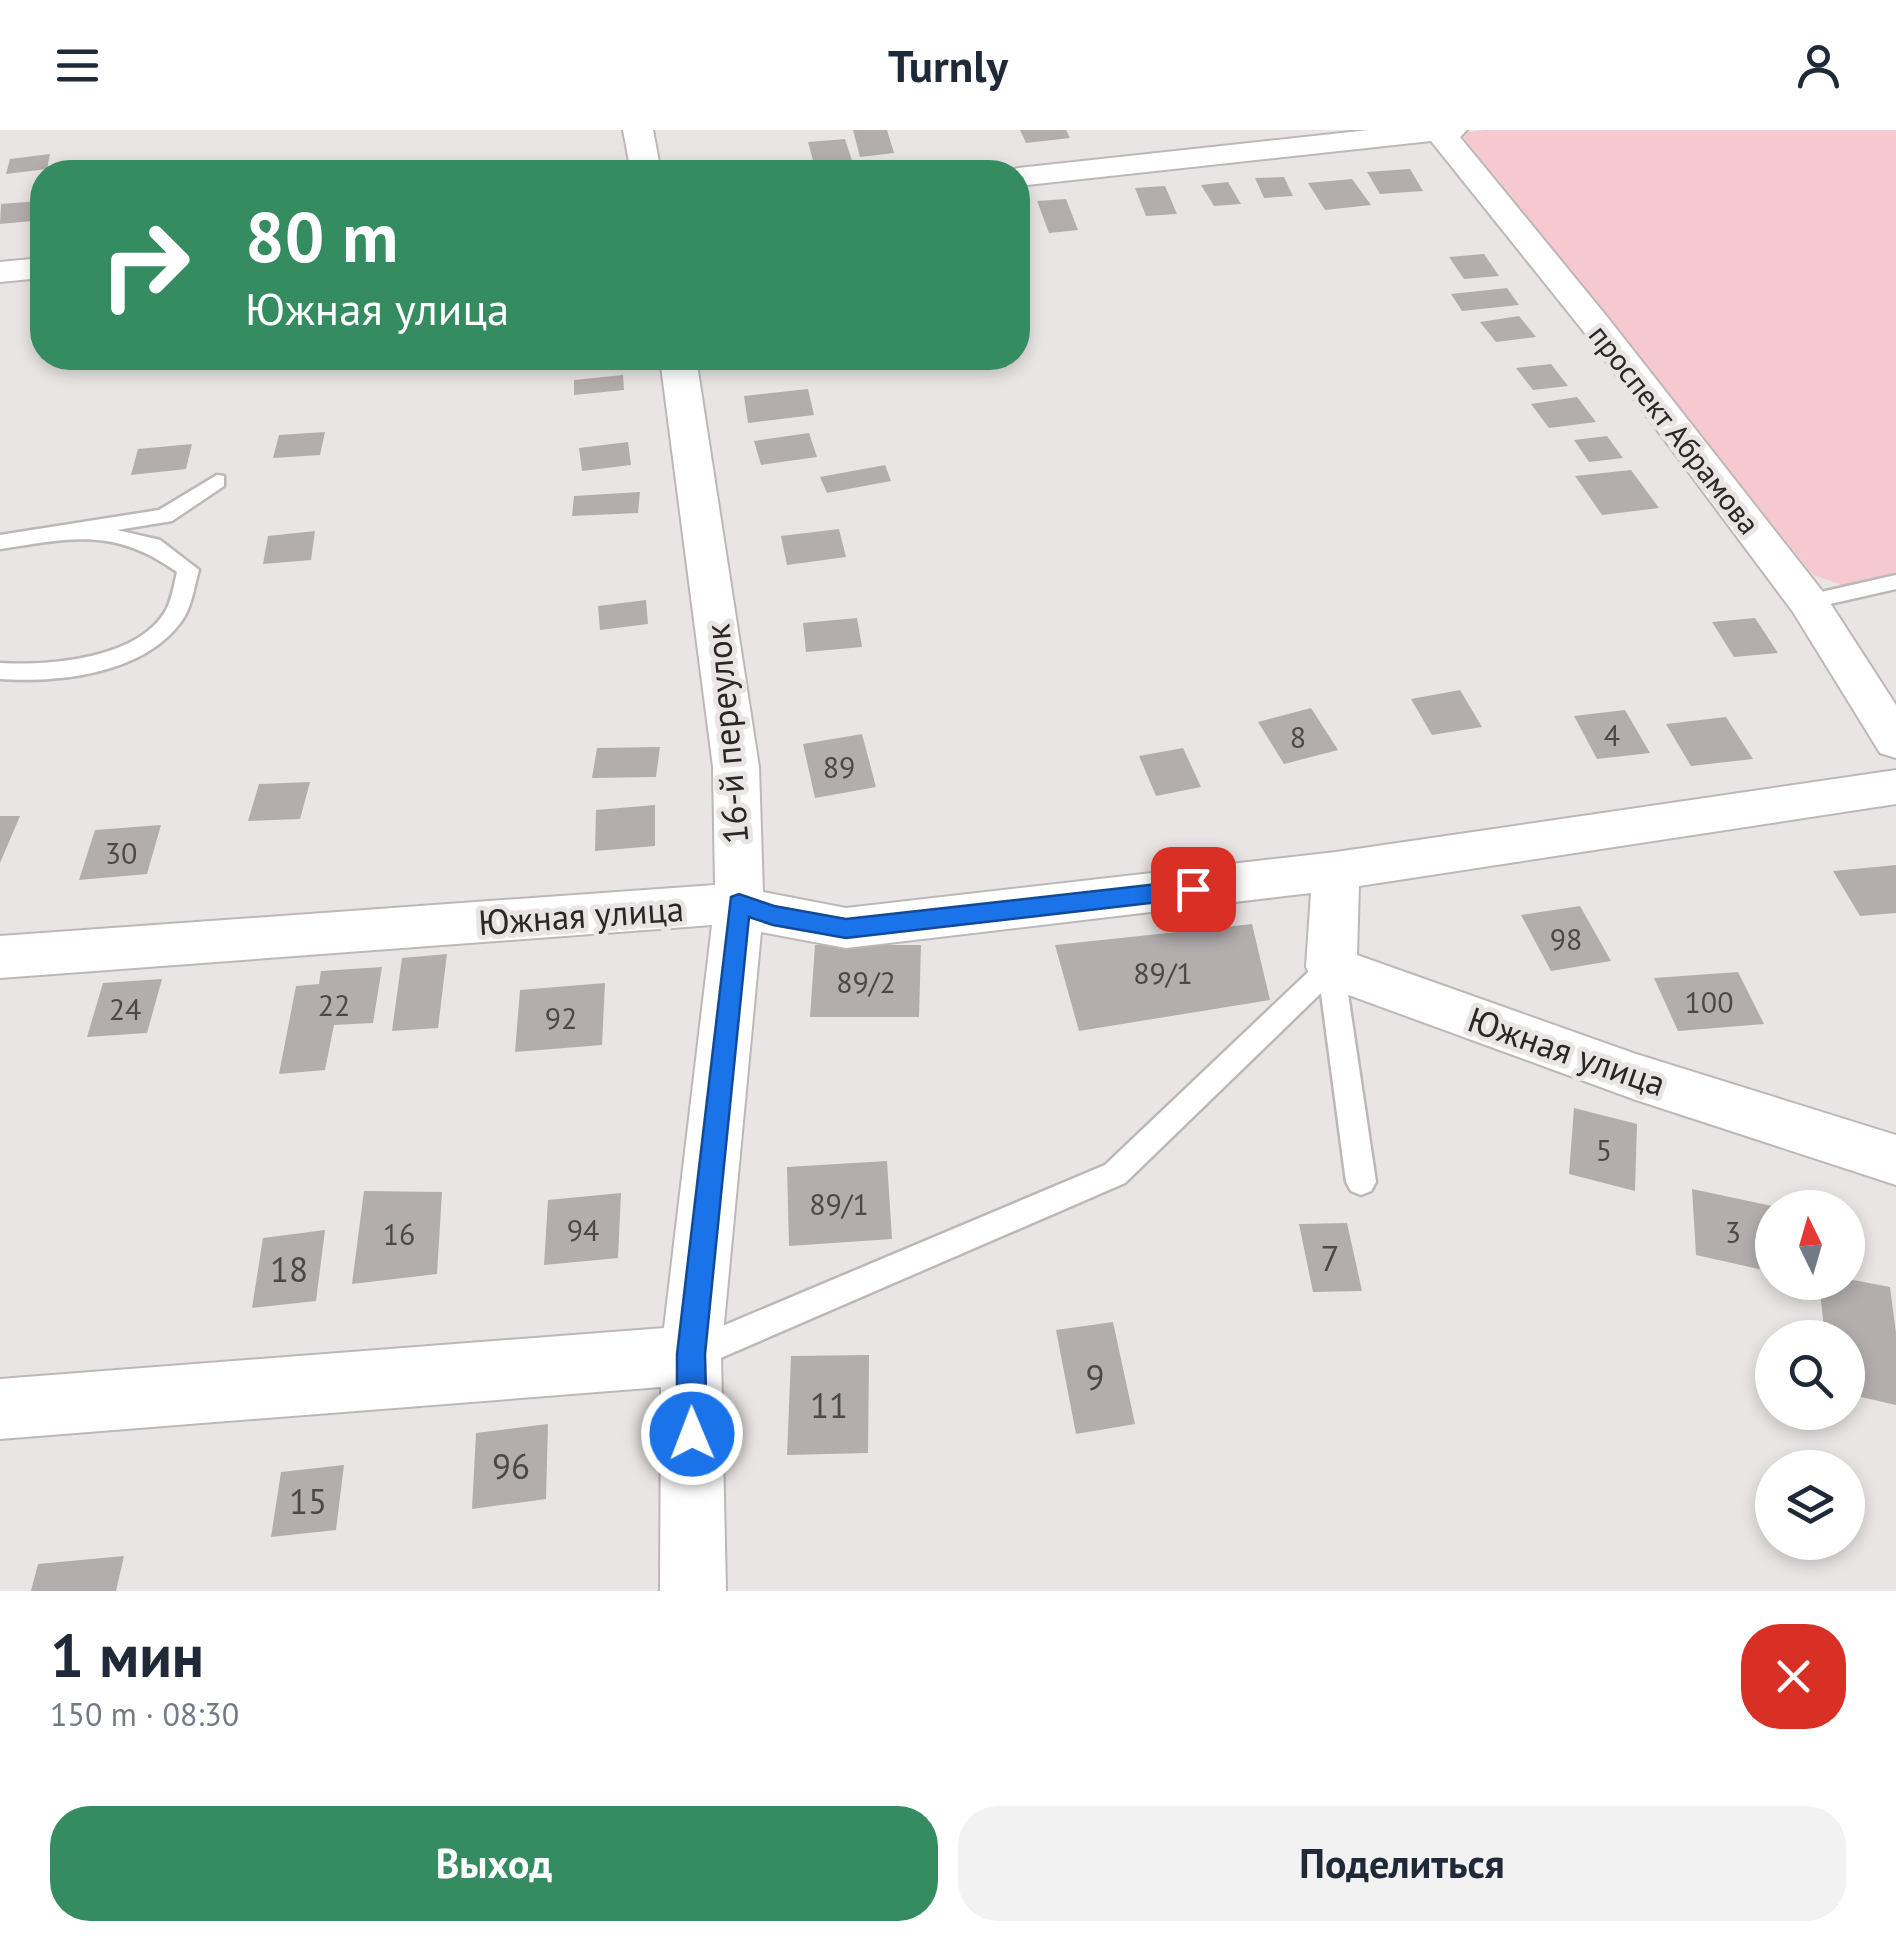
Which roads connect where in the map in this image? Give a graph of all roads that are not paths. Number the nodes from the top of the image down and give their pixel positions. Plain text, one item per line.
1 (638, 130) edge
2 (1443, 131) edge
3 (644, 160) edge
4 (1030, 176) edge
5 (30, 269) edge
6 (0, 272) edge
7 (680, 370) edge
8 (217, 480) dead end
9 (85, 530) junction
10 (0, 542) edge
11 (1896, 582) edge
12 (1808, 602) junction
13 (0, 671) edge
14 (1896, 741) edge
15 (1896, 787) edge
16 (1336, 870) junction
17 (739, 903) junction
18 (0, 956) edge
19 (1331, 967) junction
20 (1896, 1160) edge
21 (1361, 1182) dead end
22 (691, 1354) junction
23 (0, 1409) edge
24 (693, 1591) edge

1 - 3 street
2 - 4 street
2 - 12 street, проспект Абрамова
5 - 6 street
7 - 17 street, 16-й переулок
8 - 9 lane
9 - 10 lane
9 - 13 lane
11 - 12 lane
12 - 14 street, проспект Абрамова
15 - 16 street, Южная улица
16 - 17 street, Южная улица
16 - 19 street
17 - 18 street, Южная улица
17 - 22 street, 16-й переулок
19 - 20 street, Южная улица
19 - 21 lane
19 - 22 lane
22 - 23 street
22 - 24 street, 16-й переулок

